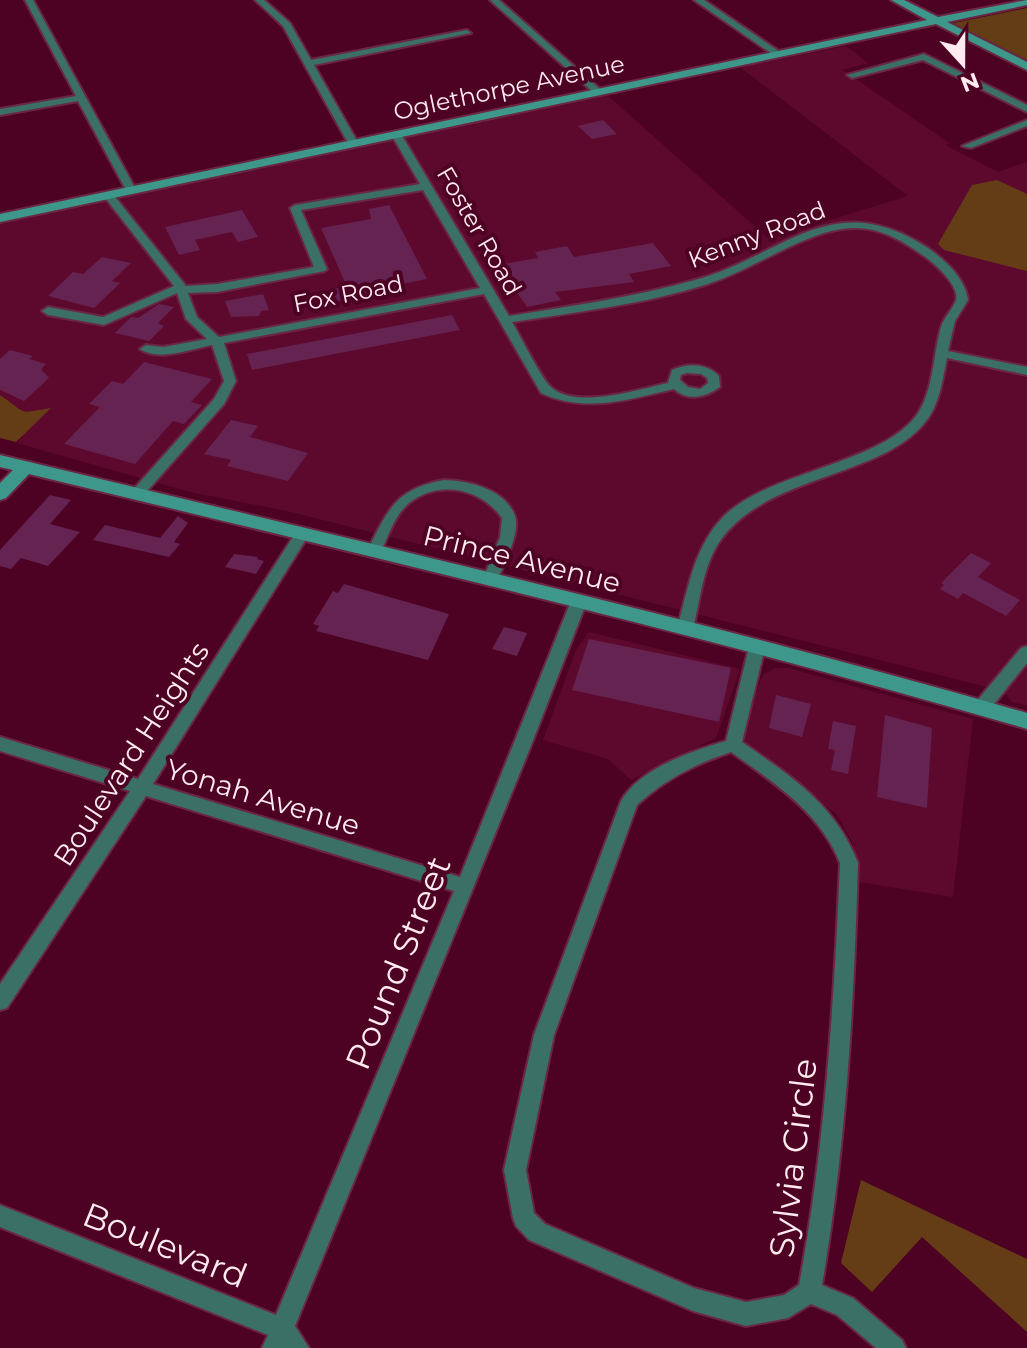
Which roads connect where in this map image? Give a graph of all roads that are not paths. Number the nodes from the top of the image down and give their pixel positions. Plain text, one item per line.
1 (29, 0) edge
2 (259, 0) edge
3 (494, 0) edge
4 (698, 0) edge
5 (896, 0) edge
6 (1027, 2) edge
7 (934, 22) junction
8 (467, 33) dead end
9 (778, 54) junction
10 (310, 63) junction
11 (1027, 67) edge
12 (852, 75) dead end
13 (598, 92) junction
14 (80, 98) junction
15 (1027, 109) edge
16 (0, 112) edge
17 (1027, 123) edge
18 (396, 134) junction
19 (353, 143) junction
20 (967, 146) dead end
21 (427, 186) junction
22 (131, 190) junction
23 (108, 195) junction
24 (0, 218) edge
25 (181, 288) junction
26 (487, 290) junction
27 (48, 311) dead end
28 (505, 320) junction
29 (217, 341) junction
30 (146, 349) dead end
31 (940, 353) junction
32 (1027, 371) edge
33 (675, 385) dead end
34 (0, 461) edge
35 (24, 468) junction
36 (0, 494) edge
37 (136, 495) junction
38 (303, 533) junction
39 (374, 551) junction
40 (490, 579) junction
41 (579, 601) junction
42 (685, 629) junction
43 (757, 647) junction
44 (1027, 652) edge
45 (982, 707) junction
46 (1027, 721) edge
47 (0, 744) edge
48 (733, 745) junction
49 (142, 787) junction
50 (464, 886) junction
51 (0, 1001) edge
52 (0, 1216) edge
53 (809, 1292) junction
54 (279, 1338) edge
55 (297, 1348) edge
56 (894, 1348) edge

1 - 14 street
2 - 10 street
3 - 13 street
4 - 9 street
5 - 7 main road
6 - 7 main road, Oglethorpe Avenue
7 - 9 main road, Oglethorpe Avenue
7 - 11 main road
8 - 10 street
9 - 13 main road, Oglethorpe Avenue
10 - 19 street
12 - 15 street
13 - 18 main road, Oglethorpe Avenue
14 - 16 street
14 - 22 street
17 - 20 street
18 - 19 main road, Oglethorpe Avenue
18 - 21 street, Foster Road
19 - 22 main road, Oglethorpe Avenue
21 - 25 street
21 - 26 street, Foster Road
22 - 23 main road, Oglethorpe Avenue
23 - 24 main road, Oglethorpe Avenue
23 - 25 street
25 - 27 street
25 - 29 street
26 - 28 street, Foster Road
26 - 29 street, Fox Road
28 - 31 street, Kenny Road
28 - 33 street, Foster Road
29 - 30 street, Fox Road
29 - 37 street
31 - 32 street
31 - 42 street, Kenny Road
34 - 35 main road, Prince Avenue
35 - 36 main road
35 - 37 main road, Prince Avenue
37 - 38 main road, Prince Avenue
38 - 39 main road, Prince Avenue
38 - 49 street, Boulevard Heights
39 - 40 main road, Prince Avenue
39 - 40 street
40 - 41 main road, Prince Avenue
41 - 42 main road, Prince Avenue
41 - 50 street, Pound Street
42 - 43 main road, Prince Avenue
43 - 45 main road, Prince Avenue
43 - 48 street
44 - 45 street
45 - 46 main road, Prince Avenue
47 - 49 street, Yonah Avenue
48 - 53 street, Sylvia Circle
48 - 53 street, Sylvia Circle
49 - 50 street, Yonah Avenue
49 - 51 street, Boulevard Heights
50 - 54 street, Pound Street
52 - 54 street, Boulevard
53 - 56 street
54 - 55 street

